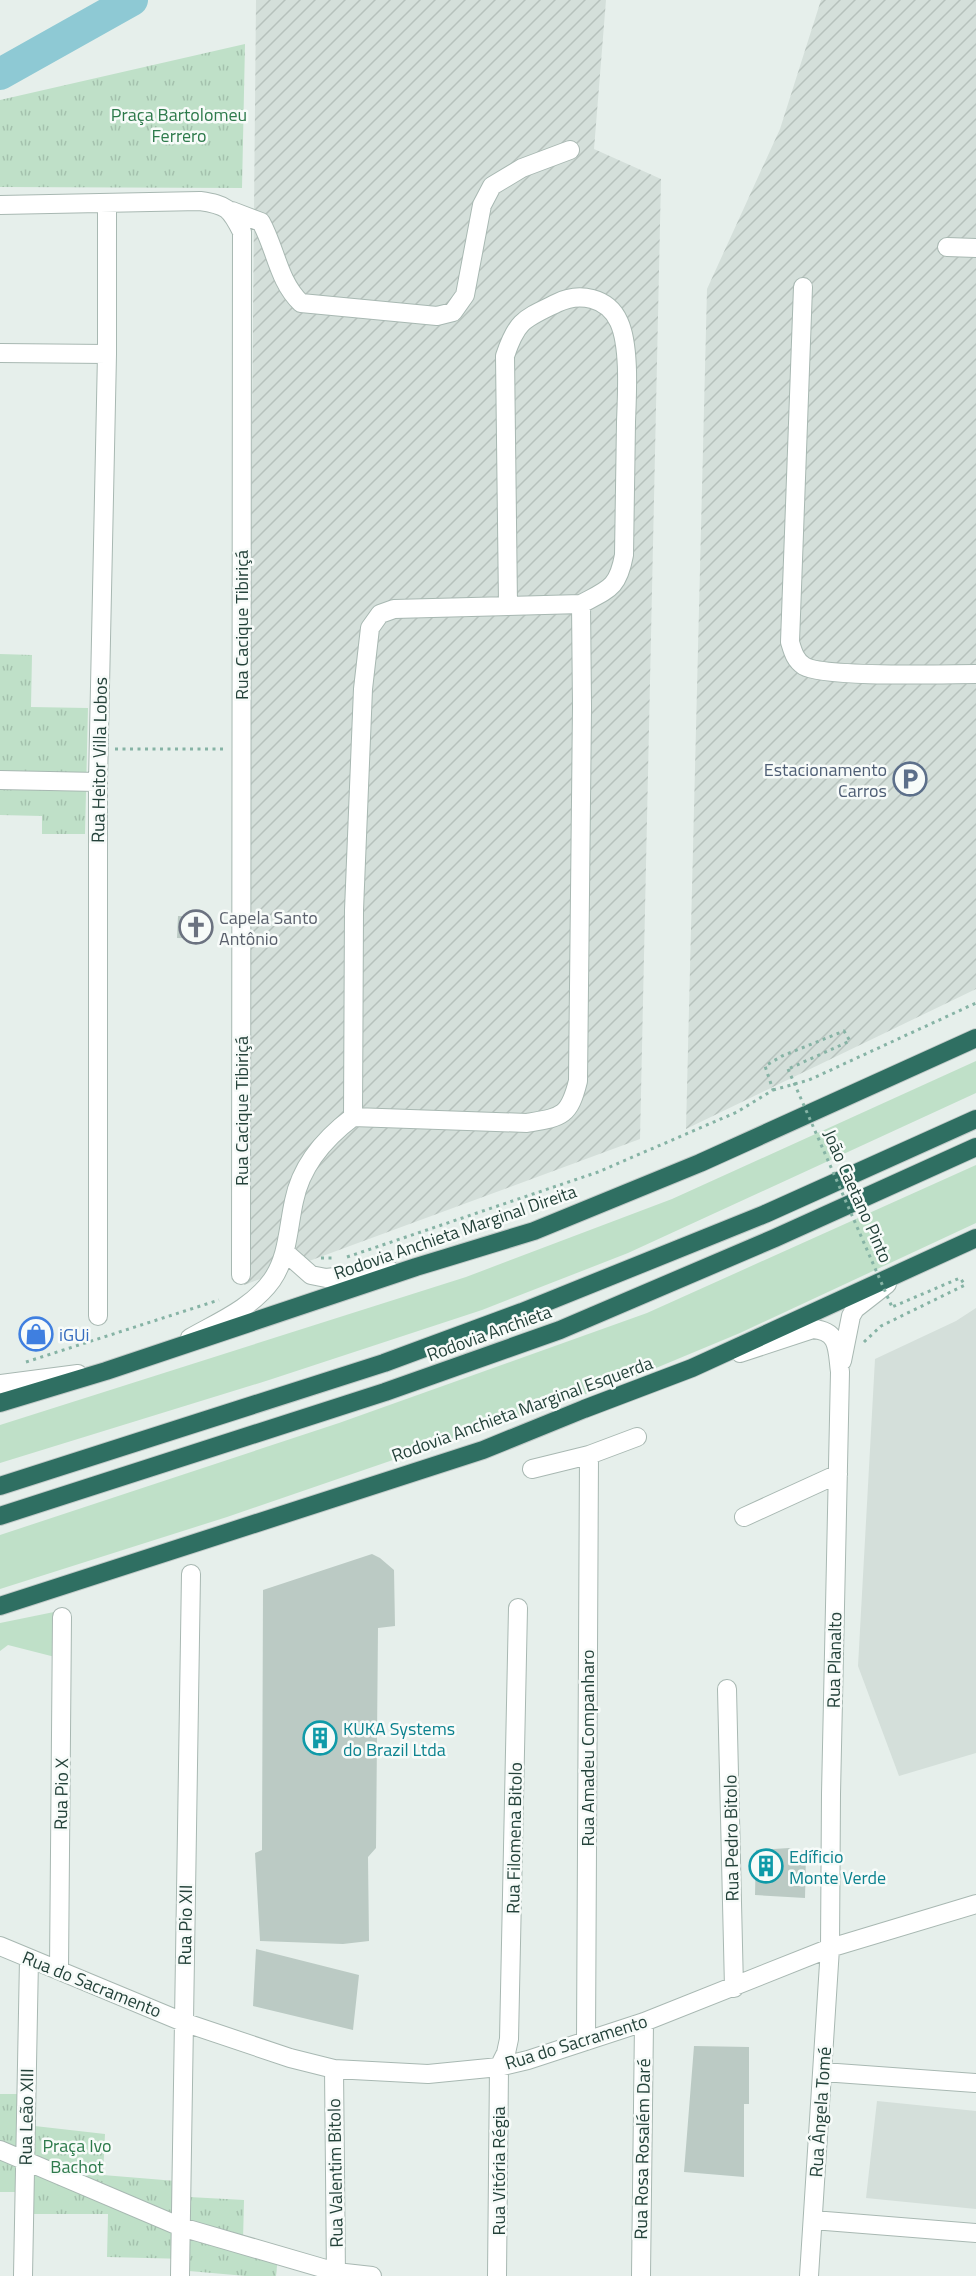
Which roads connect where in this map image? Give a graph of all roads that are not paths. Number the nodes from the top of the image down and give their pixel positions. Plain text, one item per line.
1 (570, 150) dead end
2 (107, 203) junction
3 (0, 205) edge
4 (232, 211) junction
5 (947, 247) dead end
6 (976, 248) edge
7 (803, 287) dead end
8 (0, 353) edge
9 (107, 354) junction
10 (581, 604) junction
11 (508, 605) junction
12 (976, 674) edge
13 (0, 780) edge
14 (98, 782) junction
15 (976, 1038) edge
16 (353, 1117) junction
17 (976, 1119) edge
18 (976, 1147) edge
19 (976, 1238) edge
20 (285, 1252) junction
21 (416, 1267) junction
22 (911, 1267) junction
23 (241, 1275) dead end
24 (98, 1316) dead end
25 (166, 1352) junction
26 (692, 1368) junction
27 (106, 1371) junction
28 (840, 1372) junction
29 (0, 1384) edge
30 (0, 1403) edge
31 (637, 1437) dead end
32 (589, 1455) junction
33 (532, 1469) dead end
34 (838, 1474) junction
35 (0, 1486) edge
36 (0, 1516) edge
37 (744, 1517) dead end
38 (191, 1574) dead end
39 (0, 1606) edge
40 (519, 1608) dead end
41 (62, 1617) dead end
42 (728, 1689) dead end
43 (976, 1904) edge
44 (0, 1947) edge
45 (830, 1948) junction
46 (29, 1959) junction
47 (59, 1970) junction
48 (734, 1988) junction
49 (183, 2022) junction
50 (644, 2022) junction
51 (586, 2041) junction
52 (499, 2067) junction
53 (334, 2069) junction
54 (823, 2072) junction
55 (975, 2083) edge
56 (0, 2150) edge
57 (25, 2162) junction
58 (813, 2220) junction
59 (181, 2227) junction
60 (976, 2233) edge
61 (336, 2274) edge
62 (23, 2276) edge
63 (180, 2276) edge
64 (372, 2276) edge
65 (497, 2276) edge
66 (641, 2276) edge
67 (809, 2276) edge

1 - 4 street
2 - 3 street
2 - 4 street
2 - 9 street, Rua Heitor Villa Lobos
4 - 23 street, Rua Cacique Tibiriçá
5 - 6 street
7 - 12 street
8 - 9 street
9 - 14 street, Rua Heitor Villa Lobos
10 - 11 street
10 - 11 street
10 - 16 street
11 - 16 street
13 - 14 street
14 - 24 street, Rua Heitor Villa Lobos
15 - 21 highway, Rodovia Anchieta Marginal Direita
16 - 20 street
17 - 35 highway, Rodovia Anchieta
18 - 36 highway, Rodovia Anchieta
19 - 22 highway, Rodovia Anchieta Marginal Esquerda
20 - 21 street
20 - 25 street
21 - 25 highway, Rodovia Anchieta Marginal Direita
22 - 26 highway, Rodovia Anchieta Marginal Esquerda
22 - 28 street, Rua Planalto
25 - 27 highway, Rodovia Anchieta Marginal Direita
26 - 28 street, Rua Planalto
26 - 39 highway, Rodovia Anchieta Marginal Esquerda
27 - 29 street
27 - 30 highway, Rodovia Anchieta Marginal Direita
28 - 34 street, Rua Planalto
31 - 32 street
32 - 33 street
32 - 51 street, Rua Amadeu Companharo
34 - 37 street
34 - 45 street, Rua Planalto
38 - 49 street, Rua Pio XII
40 - 52 street, Rua Filomena Bitolo
41 - 47 street, Rua Pio X
42 - 48 street, Rua Pedro Bitolo
43 - 45 street, Rua do Sacramento
44 - 46 street, Rua do Sacramento
45 - 48 street, Rua do Sacramento
45 - 54 street, Rua Ângela Tomé
46 - 47 street, Rua do Sacramento
46 - 57 street, Rua Leão XIII
47 - 49 street, Rua do Sacramento
48 - 50 street, Rua do Sacramento
49 - 53 street, Rua do Sacramento
49 - 59 street, Rua Pio XII
50 - 51 street, Rua do Sacramento
50 - 66 street, Rua Rosa Rosalém Daré
51 - 52 street, Rua do Sacramento
52 - 53 street, Rua do Sacramento
52 - 65 street, Rua Vitória Régia
53 - 61 street, Rua Valentim Bitolo
54 - 55 street
54 - 58 street, Rua Ângela Tomé
56 - 57 street
57 - 59 street
57 - 62 street, Rua Leão XIII
58 - 60 street
58 - 67 street, Rua Ângela Tomé
59 - 61 street
59 - 63 street, Rua Pio XII
61 - 64 street

